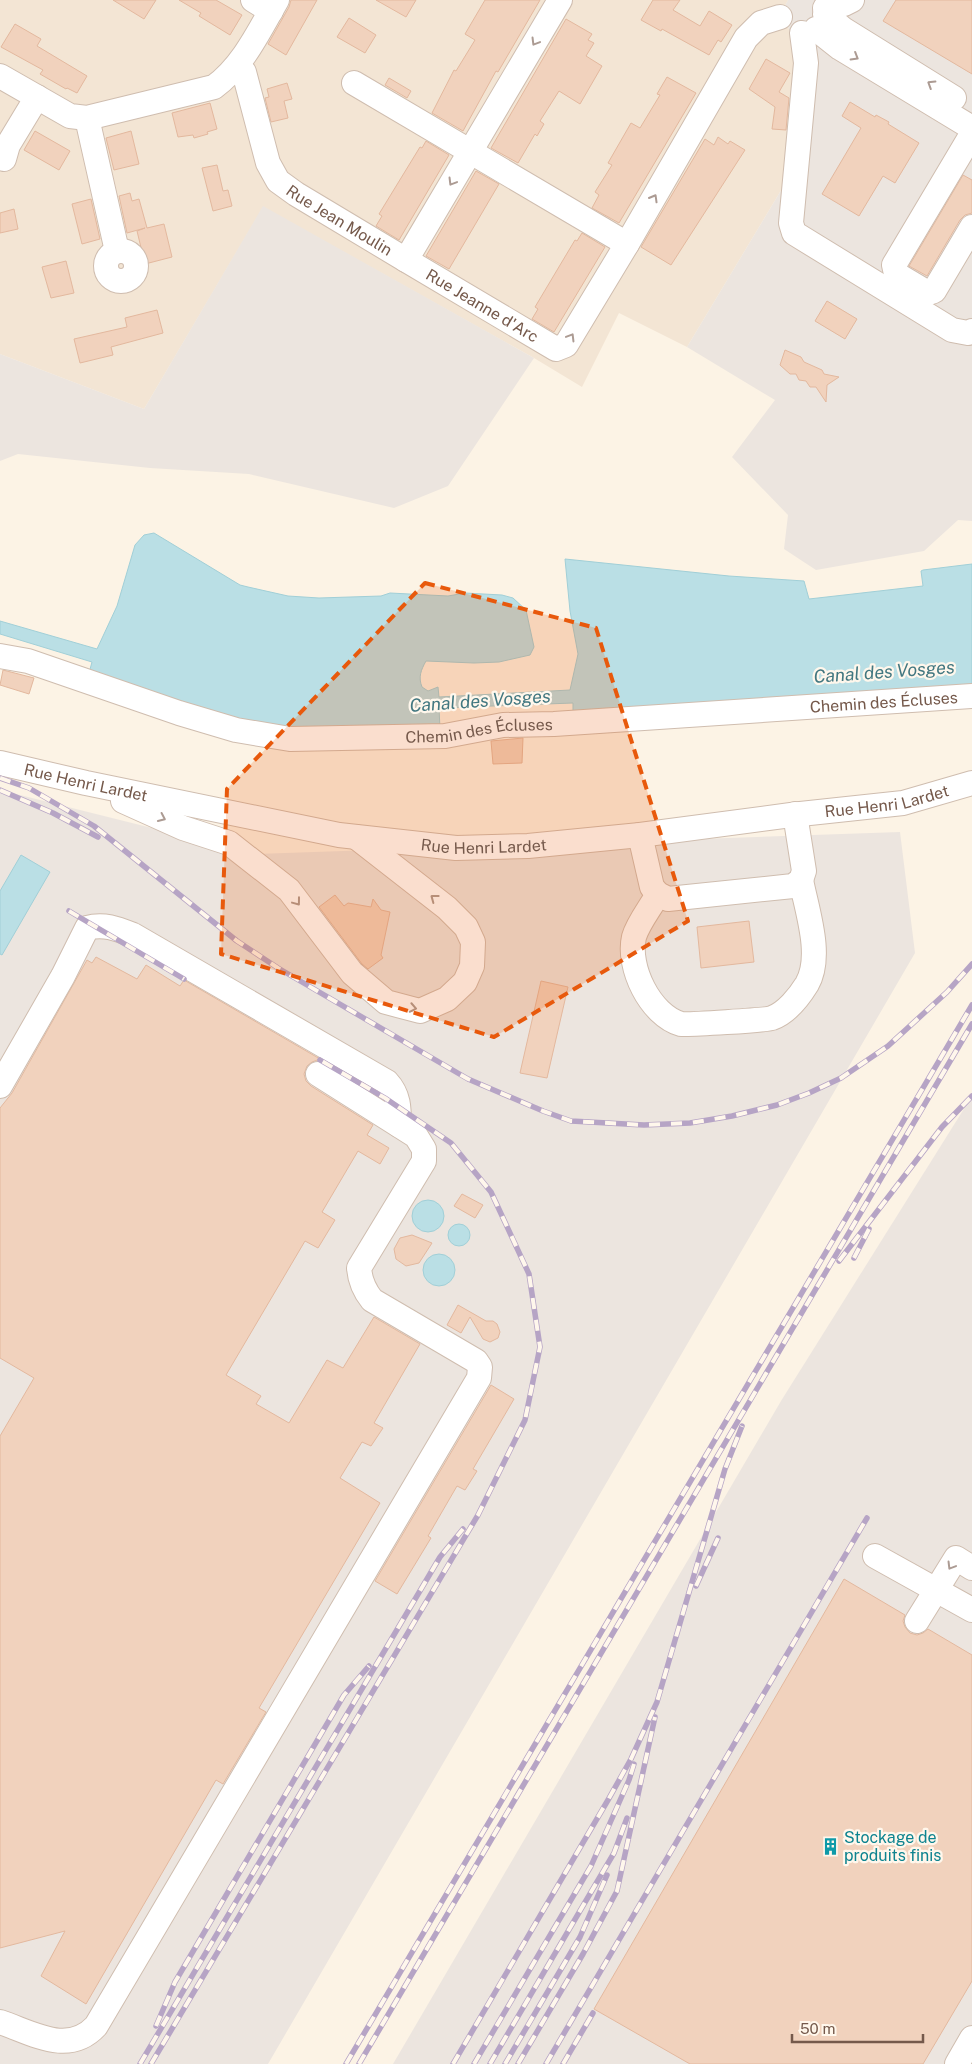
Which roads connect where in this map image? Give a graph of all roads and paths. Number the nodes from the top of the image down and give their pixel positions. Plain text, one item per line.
1 (560, 0) edge
2 (852, 0) edge
3 (267, 4) edge
4 (778, 5) edge
5 (818, 17) edge
6 (238, 66) junction
7 (0, 76) edge
8 (354, 83) dead end
9 (36, 98) junction
10 (972, 110) edge
11 (87, 118) junction
12 (972, 128) edge
13 (972, 134) edge
14 (470, 152) junction
15 (4, 159) dead end
16 (972, 227) edge
17 (627, 244) junction
18 (117, 251) dead end
19 (406, 260) junction
20 (972, 330) edge
21 (0, 656) edge
22 (972, 696) edge
23 (0, 763) edge
24 (86, 783) junction
25 (972, 783) edge
26 (795, 814) junction
27 (640, 835) junction
28 (356, 837) junction
29 (801, 880) junction
30 (658, 894) junction
31 (318, 1074) dead end
32 (0, 1086) edge
33 (399, 1125) junction
34 (875, 1556) dead end
35 (972, 1568) edge
36 (936, 1590) junction
37 (972, 1610) edge
38 (918, 1621) dead end
39 (0, 2022) edge
40 (972, 2038) edge
41 (957, 2064) edge

1 -> 14 street, Rue Jeanne d'Arc
2 - 5 street
3 - 6 street
4 - 5 street
17 -> 4 street, Rue Jeanne d'Arc
10 -> 5 street
5 -> 12 street
5 - 20 street
6 - 11 street
6 - 19 street, Rue Jean Moulin
7 - 9 street
8 - 14 street
9 - 11 street
9 - 15 street
11 - 18 street
13 - 16 street
14 - 17 street
14 -> 19 street, Rue Jeanne d'Arc
19 -> 17 street, Rue Jeanne d'Arc
21 - 22 street, Chemin des Écluses
23 - 24 street, Rue Henri Lardet
24 - 28 street, Rue Henri Lardet
24 -> 28 street
25 - 26 street, Rue Henri Lardet
26 - 27 street, Rue Henri Lardet
26 - 29 street
27 - 28 street, Rue Henri Lardet
27 - 30 street
29 - 30 street
29 - 30 street
31 - 33 street
32 - 33 street
33 - 39 street
34 - 36 street
35 -> 36 street
36 - 37 street
36 - 38 street
40 - 41 street

